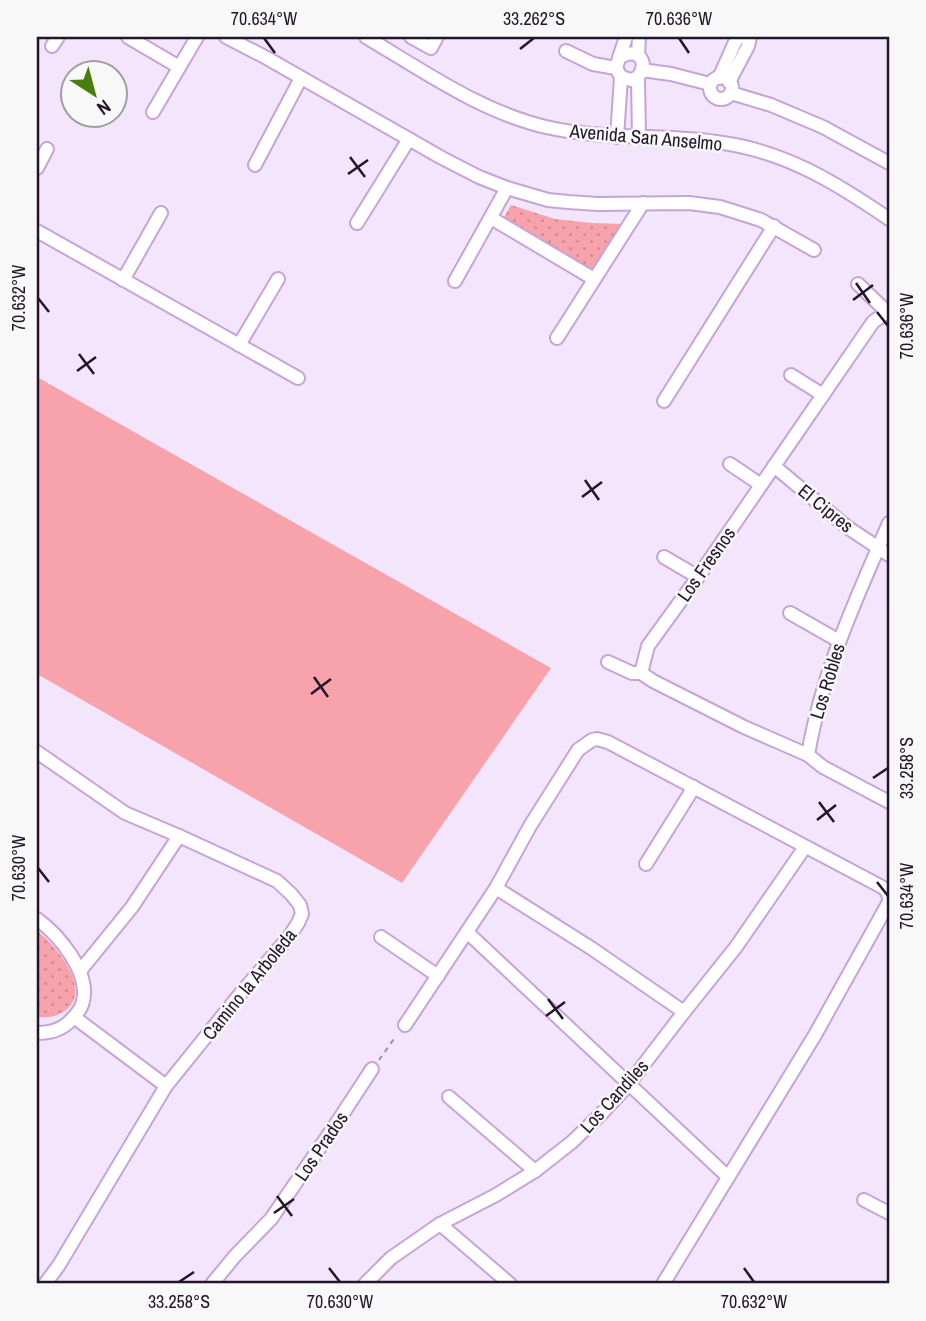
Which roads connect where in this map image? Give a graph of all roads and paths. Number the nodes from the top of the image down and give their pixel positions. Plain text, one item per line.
1 (128, 37) edge
2 (197, 37) edge
3 (226, 37) edge
4 (366, 37) edge
5 (411, 37) edge
6 (437, 37) edge
7 (626, 37) edge
8 (639, 37) edge
9 (740, 37) edge
10 (750, 37) edge
11 (566, 51) dead end
12 (638, 55) junction
13 (179, 67) junction
14 (618, 67) junction
15 (640, 73) junction
16 (301, 78) junction
17 (722, 84) junction
18 (153, 113) dead end
19 (617, 136) junction
20 (639, 138) junction
21 (410, 139) junction
22 (47, 149) dead end
23 (889, 163) edge
24 (255, 164) dead end
25 (37, 167) edge
26 (507, 188) junction
27 (643, 203) junction
28 (161, 213) dead end
29 (491, 218) junction
30 (889, 219) edge
31 (357, 223) dead end
32 (774, 226) junction
33 (37, 231) edge
34 (814, 250) dead end
35 (278, 279) dead end
36 (594, 279) junction
37 (123, 280) junction
38 (455, 281) dead end
39 (858, 284) dead end
40 (888, 312) edge
41 (556, 338) dead end
42 (240, 345) junction
43 (791, 375) dead end
44 (298, 378) dead end
45 (823, 395) junction
46 (664, 401) dead end
47 (730, 464) dead end
48 (774, 466) junction
49 (761, 485) junction
50 (889, 523) edge
51 (884, 552) edge
52 (664, 557) dead end
53 (698, 577) junction
54 (790, 613) dead end
55 (839, 640) junction
56 (608, 662) dead end
57 (641, 673) junction
58 (37, 752) edge
59 (808, 755) junction
60 (694, 787) junction
61 (889, 802) edge
62 (179, 836) junction
63 (805, 847) junction
64 (646, 864) dead end
65 (496, 888) junction
66 (889, 900) edge
67 (37, 919) edge
68 (467, 932) junction
69 (381, 937) dead end
70 (80, 971) junction
71 (438, 976) junction
72 (684, 1012) junction
73 (75, 1017) junction
74 (405, 1024) joint
75 (37, 1033) edge
76 (372, 1069) joint
77 (628, 1085) junction
78 (166, 1087) junction
79 (449, 1097) dead end
80 (535, 1171) junction
81 (728, 1177) junction
82 (864, 1200) dead end
83 (889, 1213) edge
84 (440, 1223) junction
85 (45, 1284) edge
86 (212, 1284) edge
87 (365, 1284) edge
88 (510, 1284) edge
89 (663, 1284) edge

1 - 13 street
2 - 13 street
3 - 16 street
4 - 19 street, Avenida San Anselmo
5 - 6 street
7 - 14 street
8 - 12 street
9 - 17 street
10 - 17 street
11 - 14 street
12 - 14 street
12 - 15 street
13 - 18 street
14 - 15 street
14 - 19 street
15 - 17 street
15 - 20 street
16 - 21 street
16 - 24 street
17 - 23 street
19 - 20 street, Avenida San Anselmo
20 - 30 street, Avenida San Anselmo
21 - 26 street
21 - 31 street
22 - 25 street
26 - 27 street
26 - 29 street
27 - 32 street
27 - 36 street
28 - 37 street
29 - 36 street
29 - 38 street
32 - 34 street
32 - 46 street
33 - 37 street
35 - 42 street
36 - 41 street
37 - 42 street
39 - 40 street
40 - 45 street, Los Fresnos
42 - 44 street
43 - 45 street
45 - 48 street, Los Fresnos
47 - 49 street
48 - 49 street, Los Fresnos
48 - 51 street, El Cipres
49 - 53 street, Los Fresnos
50 - 51 street, Los Robles
51 - 55 street, Los Robles
52 - 53 street
53 - 57 street, Los Fresnos
54 - 55 street
55 - 59 street, Los Robles
56 - 57 street
57 - 59 street
58 - 62 street, Camino la Arboleda
59 - 61 street
60 - 63 street
60 - 64 street
60 - 65 street
62 - 70 street
62 - 78 street, Camino la Arboleda
63 - 66 street
63 - 72 street, Los Candiles
65 - 68 street
65 - 72 street
66 - 81 street
67 - 70 street
68 - 71 street
68 - 77 street
69 - 71 street
70 - 73 street
71 - 74 street
72 - 77 street, Los Candiles
73 - 75 street
73 - 78 street
74 - 76 path
76 - 86 street, Los Prados
77 - 80 street, Los Candiles
77 - 81 street
78 - 85 street, Camino la Arboleda
79 - 80 street
80 - 84 street, Los Candiles
81 - 89 street
82 - 83 street
84 - 87 street, Los Candiles
84 - 88 street

